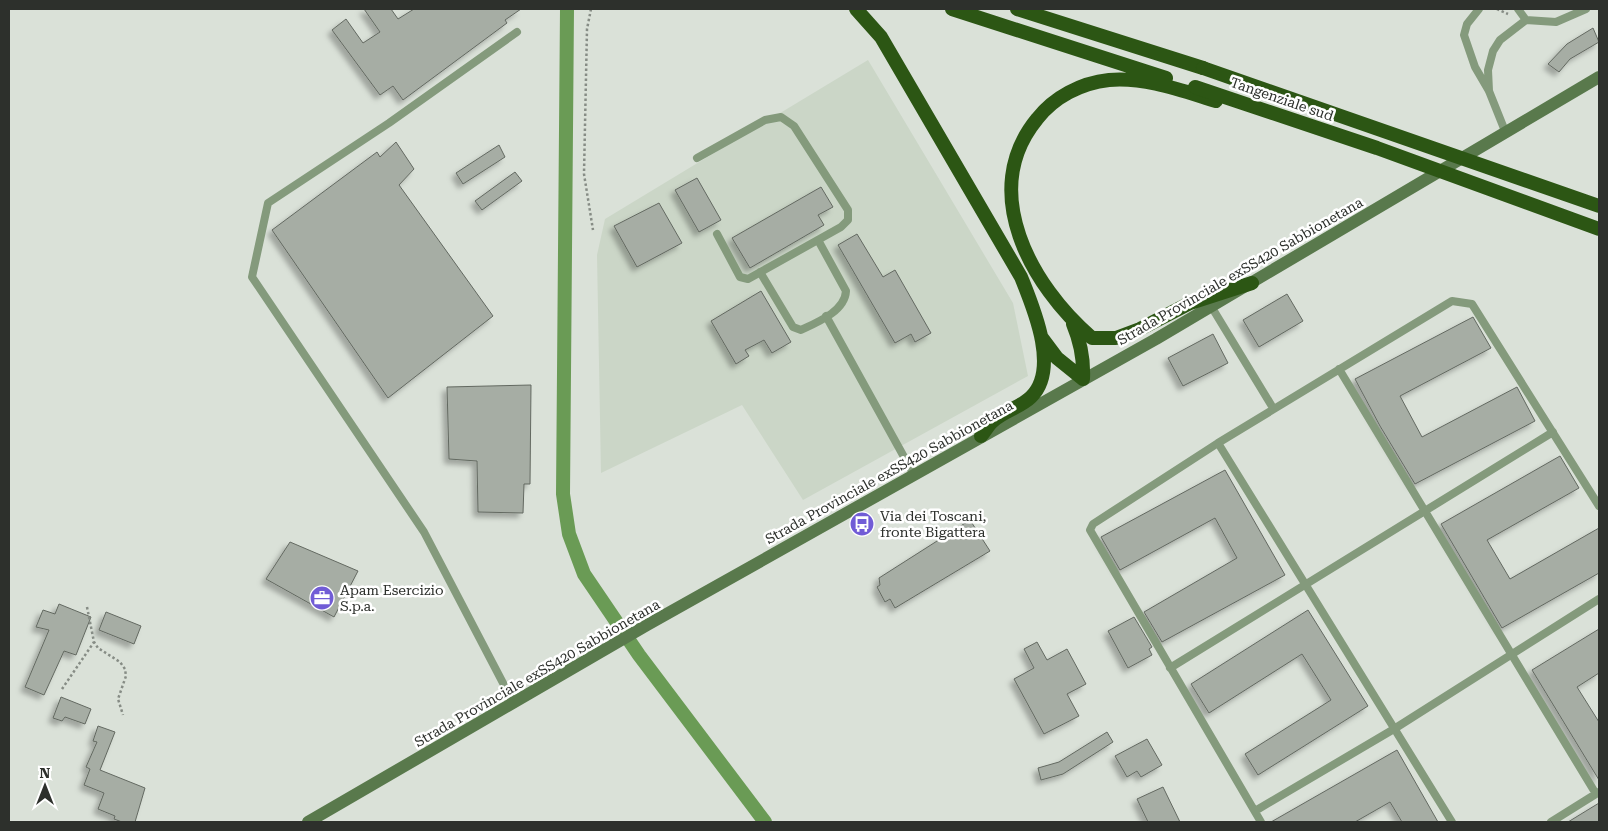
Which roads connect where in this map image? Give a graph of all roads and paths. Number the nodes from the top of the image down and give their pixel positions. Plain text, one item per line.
1 (591, 9) edge
2 (856, 9) edge
3 (952, 9) edge
4 (1016, 9) edge
5 (1479, 9) edge
6 (1518, 9) edge
7 (1586, 9) edge
8 (1526, 20) junction
9 (517, 32) dead end
10 (1599, 77) edge
11 (1194, 90) junction
12 (1489, 91) junction
13 (1505, 131) junction
14 (697, 158) dead end
15 (1599, 206) edge
16 (1599, 228) edge
17 (593, 230) dead end
18 (717, 234) dead end
19 (818, 240) junction
20 (760, 272) junction
21 (1252, 283) junction
22 (1211, 306) junction
23 (826, 316) junction
24 (1072, 321) junction
25 (1042, 338) junction
26 (1340, 369) junction
27 (1083, 379) junction
28 (1273, 408) junction
29 (1553, 432) junction
30 (981, 436) junction
31 (1218, 443) junction
32 (914, 475) junction
33 (1599, 506) edge
34 (1425, 511) junction
35 (1305, 584) junction
36 (1599, 599) edge
37 (87, 607) dead end
38 (94, 642) junction
39 (1512, 654) junction
40 (1170, 668) junction
41 (62, 689) dead end
42 (514, 704) junction
43 (123, 714) dead end
44 (1394, 729) junction
45 (1598, 793) edge
46 (1254, 811) junction
47 (308, 822) edge
48 (1261, 822) edge
49 (1452, 822) edge
50 (1551, 822) edge

1 - 17 path
2 - 25 highway
3 - 11 highway, Tangenziale sud
4 - 15 highway, Tangenziale sud, bridge
5 - 12 lane
6 - 8 lane
7 - 8 lane
8 - 12 lane
9 - 42 lane
10 - 13 main road, Strada Provinciale exSS420 Sabbionetana
11 - 16 highway, Tangenziale sud, bridge
11 - 24 highway
12 - 13 lane
13 - 21 main road, Strada Provinciale exSS420 Sabbionetana
14 - 19 lane
18 - 20 lane
19 - 20 lane
19 - 23 lane
20 - 23 lane
21 - 22 main road, Strada Provinciale exSS420 Sabbionetana
21 - 24 highway
22 - 27 main road, Strada Provinciale exSS420 Sabbionetana
22 - 28 lane
23 - 32 lane
24 - 27 highway
25 - 27 highway
25 - 30 highway
26 - 28 lane
26 - 29 lane
26 - 34 lane
27 - 30 main road, Strada Provinciale exSS420 Sabbionetana
28 - 31 lane
29 - 33 lane
29 - 34 lane
30 - 32 main road, Strada Provinciale exSS420 Sabbionetana
31 - 35 lane
31 - 40 lane
32 - 42 main road, Strada Provinciale exSS420 Sabbionetana
34 - 35 lane
34 - 39 lane
35 - 40 lane
35 - 44 lane
36 - 39 lane
37 - 38 path
38 - 41 path
38 - 43 path
39 - 44 lane
39 - 45 lane
40 - 46 lane
42 - 47 main road, Strada Provinciale exSS420 Sabbionetana
44 - 46 lane
44 - 49 lane
45 - 50 lane
46 - 48 lane

